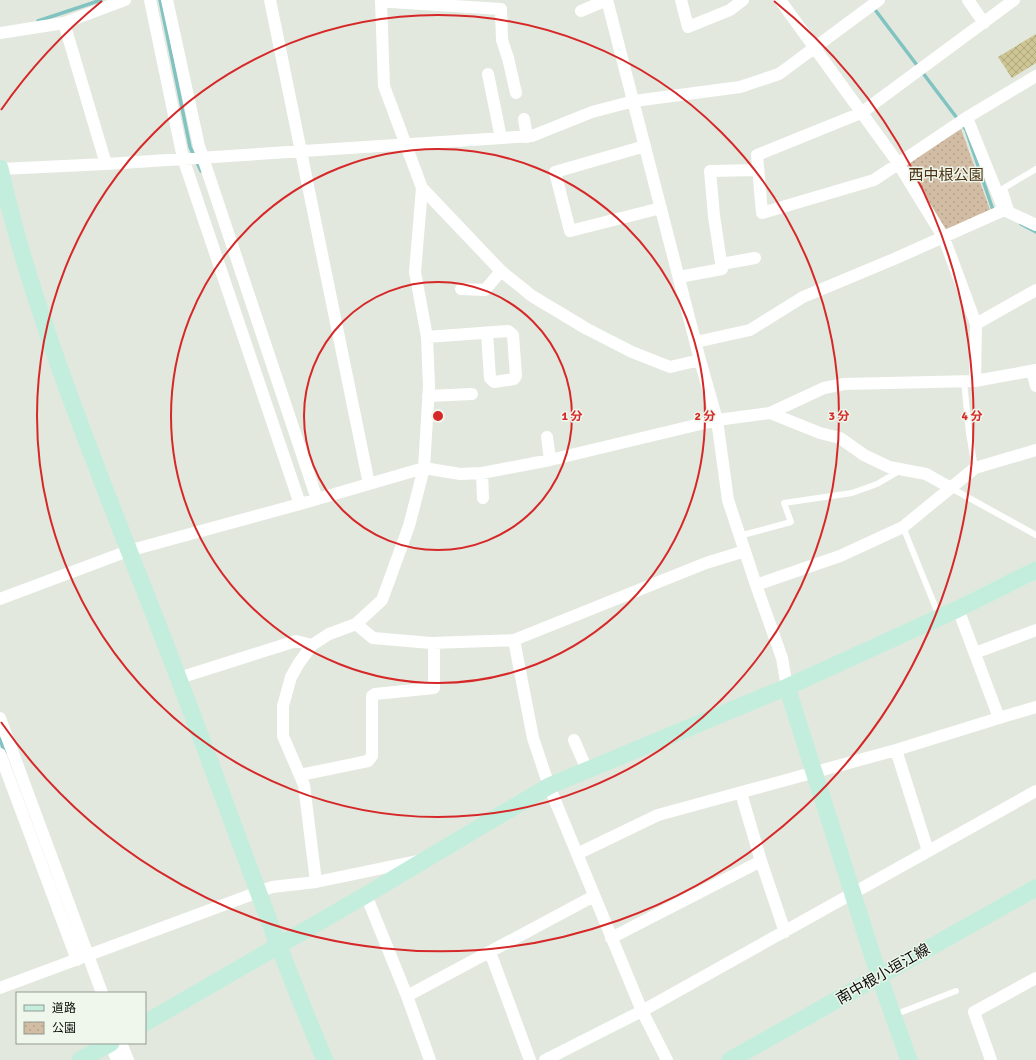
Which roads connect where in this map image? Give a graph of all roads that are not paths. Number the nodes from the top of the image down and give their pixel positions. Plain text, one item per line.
1 (125, 0) edge
2 (150, 0) edge
3 (167, 0) edge
4 (270, 0) edge
5 (607, 0) edge
6 (681, 0) edge
7 (743, 0) edge
8 (780, 0) edge
9 (879, 0) edge
10 (968, 0) edge
11 (1014, 0) edge
12 (386, 1) edge
13 (581, 11) dead end
14 (64, 23) junction
15 (984, 23) junction
16 (0, 33) edge
17 (814, 48) junction
18 (488, 74) dead end
19 (1036, 76) edge
20 (516, 93) dead end
21 (634, 100) junction
22 (861, 113) junction
23 (967, 118) junction
24 (524, 119) dead end
25 (527, 136) junction
26 (501, 138) junction
27 (406, 146) junction
28 (645, 146) junction
29 (301, 152) junction
30 (185, 158) junction
31 (204, 158) junction
32 (898, 163) junction
33 (106, 164) junction
34 (0, 169) edge
35 (1036, 169) edge
36 (758, 170) junction
37 (422, 188) junction
38 (661, 208) junction
39 (1007, 211) junction
40 (1036, 225) edge
41 (944, 238) junction
42 (755, 258) dead end
43 (721, 264) junction
44 (501, 271) junction
45 (679, 277) junction
46 (461, 289) dead end
47 (1036, 290) edge
48 (976, 324) junction
49 (487, 332) dead end
50 (427, 337) junction
51 (696, 342) junction
52 (700, 360) junction
53 (1034, 371) edge
54 (970, 381) junction
55 (1036, 386) edge
56 (472, 394) dead end
57 (428, 396) junction
58 (770, 413) junction
59 (717, 420) junction
60 (547, 437) dead end
61 (1036, 450) edge
62 (550, 460) junction
63 (424, 468) junction
64 (975, 468) junction
65 (902, 470) junction
66 (482, 473) junction
67 (369, 484) junction
68 (951, 488) junction
69 (483, 498) dead end
70 (317, 499) junction
71 (300, 504) junction
72 (903, 527) junction
73 (1036, 535) edge
74 (739, 536) junction
75 (128, 551) junction
76 (745, 552) junction
77 (1036, 570) edge
78 (756, 585) junction
79 (0, 599) edge
80 (958, 609) junction
81 (940, 617) junction
82 (356, 624) junction
83 (1036, 630) edge
84 (514, 640) junction
85 (434, 643) junction
86 (312, 645) junction
87 (975, 653) junction
88 (179, 678) junction
89 (787, 687) junction
90 (1036, 707) edge
91 (0, 718) edge
92 (999, 718) junction
93 (574, 740) dead end
94 (896, 750) junction
95 (0, 754) edge
96 (587, 770) junction
97 (814, 772) junction
98 (300, 775) junction
99 (550, 786) junction
100 (1036, 791) edge
101 (741, 792) junction
102 (928, 851) junction
103 (577, 854) junction
104 (425, 859) junction
105 (761, 861) junction
106 (316, 882) junction
107 (1036, 888) edge
108 (259, 892) junction
109 (853, 894) junction
110 (366, 895) junction
111 (594, 896) junction
112 (785, 932) junction
113 (611, 938) junction
114 (278, 945) junction
115 (490, 952) junction
116 (89, 955) junction
117 (77, 960) junction
118 (879, 976) junction
119 (1036, 978) edge
120 (0, 988) edge
121 (956, 991) dead end
122 (102, 992) edge
123 (407, 996) junction
124 (642, 1011) junction
125 (893, 1015) junction
126 (146, 1022) edge
127 (109, 1044) edge
128 (111, 1044) edge
129 (121, 1044) edge
130 (80, 1060) edge
131 (116, 1060) edge
132 (128, 1060) edge
133 (325, 1060) edge
134 (430, 1060) edge
135 (530, 1060) edge
136 (545, 1060) edge
137 (667, 1060) edge
138 (730, 1060) edge
139 (909, 1060) edge
140 (991, 1060) edge

1 - 14 street
2 - 30 street
3 - 31 street
4 - 29 street
5 - 13 street
5 - 21 street
6 - 7 street
8 - 17 street
9 - 17 street
10 - 15 street
11 - 15 street
12 - 20 street
12 - 27 street
14 - 16 street
14 - 33 street
15 - 22 street
17 - 21 street
17 - 22 street
18 - 26 street
19 - 23 street
21 - 25 street
21 - 28 street
22 - 32 street
22 - 36 street
23 - 32 street
23 - 39 street
24 - 25 street
25 - 26 street
26 - 27 street
27 - 29 street
27 - 37 street
28 - 38 street
28 - 38 street
29 - 31 street
29 - 67 street
30 - 31 street
30 - 33 street
30 - 71 street
31 - 70 street
32 - 36 street
32 - 41 street
33 - 34 street
34 - 75 street
35 - 39 lane
36 - 43 street
37 - 44 street
37 - 50 street
38 - 45 street
39 - 40 street
39 - 41 street
41 - 48 street
41 - 51 street
42 - 43 street
43 - 45 street
44 - 46 street
44 - 52 street
45 - 51 street
47 - 48 street
48 - 54 street
49 - 50 street
50 - 57 street
51 - 52 street
52 - 59 street
53 - 54 street
53 - 55 street
54 - 58 street
54 - 64 lane
56 - 57 street
57 - 63 street
58 - 59 street
58 - 65 street
59 - 62 street
59 - 74 street
60 - 62 street
61 - 64 street
62 - 66 street
63 - 66 street
63 - 67 street
63 - 82 street
64 - 68 street
65 - 68 street
65 - 74 lane
66 - 69 street
67 - 70 street
68 - 72 street
68 - 73 lane
70 - 71 street
71 - 75 street
72 - 78 street
72 - 81 lane
74 - 76 street
75 - 79 street
75 - 88 street
76 - 78 street
76 - 84 street
77 - 80 street
78 - 89 street
80 - 81 street
80 - 87 street
81 - 89 street
82 - 85 street
82 - 86 street
83 - 87 street
84 - 85 street
84 - 99 street
85 - 98 street
86 - 88 street
86 - 98 street
87 - 92 street
88 - 108 street
89 - 96 street
89 - 97 street
90 - 92 street
91 - 116 street
92 - 94 street
93 - 96 street
94 - 97 street
94 - 102 street
95 - 117 street
96 - 99 street
97 - 101 street
97 - 109 street
98 - 106 street
99 - 103 street
99 - 104 street
100 - 102 street
101 - 103 street
101 - 105 street
102 - 109 street
103 - 111 street
104 - 106 street
104 - 110 street
105 - 112 street
105 - 113 street
106 - 108 street
107 - 118 street, 南中根小垣江線
108 - 114 street
108 - 116 street
109 - 112 street
109 - 118 street
110 - 114 street
110 - 123 street
111 - 113 street
111 - 115 street
112 - 124 street
113 - 124 street
114 - 126 street
114 - 133 street
115 - 123 street
115 - 135 street
116 - 117 street
116 - 122 street
117 - 120 street
118 - 125 street
118 - 138 street, 南中根小垣江線
119 - 140 street
121 - 125 lane
123 - 134 street
124 - 136 street
124 - 137 street
125 - 139 street
127 - 130 street
128 - 131 street
129 - 132 street

